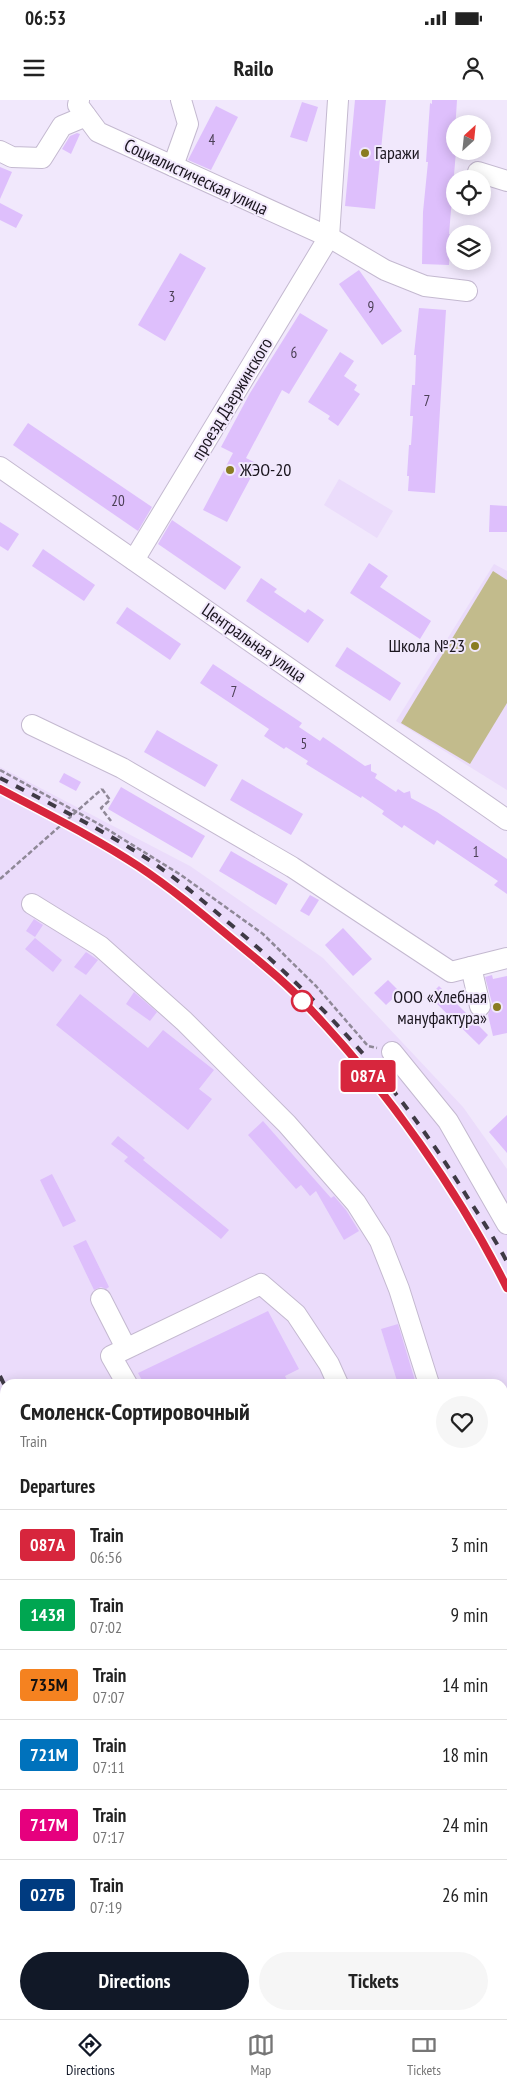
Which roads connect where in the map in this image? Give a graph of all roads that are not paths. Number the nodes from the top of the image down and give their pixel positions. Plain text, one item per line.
1 (181, 100) edge
2 (338, 100) edge
3 (82, 108) edge
4 (0, 151) edge
5 (173, 166) junction
6 (491, 176) edge
7 (507, 181) edge
8 (329, 237) junction
9 (467, 291) dead end
10 (0, 467) edge
11 (134, 560) junction
12 (32, 725) dead end
13 (507, 820) edge
14 (32, 904) dead end
15 (507, 958) edge
16 (471, 967) junction
17 (480, 1006) dead end
18 (392, 1052) road end
19 (507, 1224) edge
20 (100, 1300) dead end
21 (126, 1348) junction
22 (124, 1379) edge
23 (336, 1379) edge
24 (427, 1379) edge

1 - 5 street
2 - 8 street
3 - 4 street
3 - 5 street, Социалистическая улица
5 - 8 street, Социалистическая улица
6 - 7 street
8 - 9 street, Социалистическая улица
8 - 11 street, проезд Дзержинского
10 - 11 street, Центральная улица
11 - 13 street, Центральная улица
12 - 16 street
14 - 24 street
15 - 16 street
16 - 17 street
18 - 19 street
20 - 21 street
21 - 22 street
21 - 23 street

